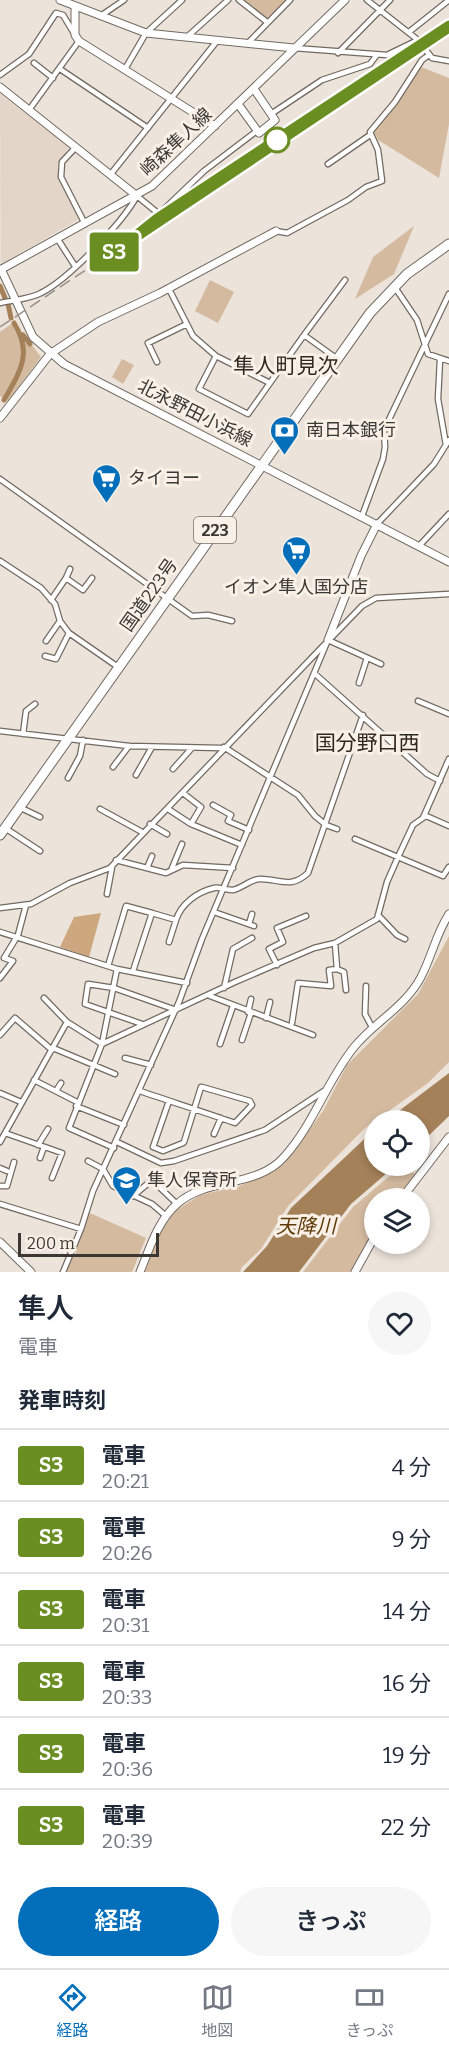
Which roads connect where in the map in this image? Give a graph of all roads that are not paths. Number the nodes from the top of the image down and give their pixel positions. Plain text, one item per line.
1 (60, 0) edge
2 (81, 0) edge
3 (124, 0) edge
4 (182, 0) edge
5 (228, 0) edge
6 (238, 0) edge
7 (290, 0) edge
8 (345, 0) edge
9 (367, 0) edge
10 (390, 0) edge
11 (449, 0) edge
12 (75, 8) junction
13 (379, 10) junction
14 (99, 17) junction
15 (267, 22) junction
16 (409, 32) junction
17 (146, 33) junction
18 (188, 37) junction
19 (77, 38) junction
20 (418, 40) junction
21 (217, 41) junction
22 (248, 43) junction
23 (294, 48) junction
24 (338, 52) junction
25 (429, 55) junction
26 (376, 56) junction
27 (449, 61) edge
28 (34, 63) dead end
29 (60, 69) junction
30 (125, 69) junction
31 (0, 75) edge
32 (53, 78) junction
33 (0, 87) edge
34 (254, 89) junction
35 (172, 97) junction
36 (238, 104) junction
37 (29, 110) junction
38 (270, 114) junction
39 (215, 126) junction
40 (148, 128) junction
41 (258, 130) junction
42 (370, 135) junction
43 (75, 148) junction
44 (328, 164) dead end
45 (110, 175) junction
46 (137, 196) junction
47 (85, 224) junction
48 (276, 231) joint
49 (57, 238) junction
50 (448, 245) edge
51 (75, 266) junction
52 (0, 269) edge
53 (345, 280) dead end
54 (394, 286) junction
55 (169, 289) junction
56 (449, 294) edge
57 (13, 300) junction
58 (0, 303) edge
59 (187, 324) junction
60 (304, 335) junction
61 (425, 346) junction
62 (50, 354) junction
63 (216, 356) junction
64 (336, 358) junction
65 (440, 359) junction
66 (449, 361) edge
67 (158, 362) dead end
68 (270, 383) junction
69 (3, 407) edge
70 (0, 418) edge
71 (448, 443) edge
72 (262, 464) junction
73 (0, 479) edge
74 (449, 514) edge
75 (362, 516) junction
76 (377, 524) junction
77 (418, 546) junction
78 (0, 561) edge
79 (449, 562) edge
80 (70, 569) dead end
81 (66, 578) junction
82 (92, 578) dead end
83 (449, 594) edge
84 (166, 597) junction
85 (51, 600) junction
86 (60, 621) junction
87 (232, 621) dead end
88 (69, 633) junction
89 (328, 640) junction
90 (46, 641) dead end
91 (45, 656) dead end
92 (367, 658) junction
93 (381, 664) dead end
94 (118, 667) junction
95 (314, 673) junction
96 (359, 683) dead end
97 (418, 701) dead end
98 (35, 704) dead end
99 (449, 714) edge
100 (363, 715) junction
101 (0, 731) edge
102 (23, 734) junction
103 (68, 738) junction
104 (83, 740) junction
105 (129, 746) junction
106 (152, 747) junction
107 (224, 747) junction
108 (191, 749) junction
109 (449, 759) edge
110 (114, 767) dead end
111 (172, 769) dead end
112 (136, 774) dead end
113 (68, 778) dead end
114 (270, 779) junction
115 (440, 781) junction
116 (183, 793) junction
117 (213, 805) dead end
118 (20, 807) junction
119 (168, 808) junction
120 (100, 809) dead end
121 (424, 815) junction
122 (40, 817) dead end
123 (150, 824) junction
124 (191, 824) junction
125 (326, 825) junction
126 (449, 826) edge
127 (337, 829) dead end
128 (249, 830) junction
129 (3, 831) edge
130 (142, 832) junction
131 (167, 834) dead end
132 (355, 839) dead end
133 (182, 844) dead end
134 (242, 845) junction
135 (40, 851) dead end
136 (152, 856) dead end
137 (398, 857) junction
138 (116, 860) junction
139 (112, 864) junction
140 (149, 868) junction
141 (172, 868) junction
142 (233, 868) junction
143 (448, 870) edge
144 (149, 876) dead end
145 (224, 889) junction
146 (107, 894) dead end
147 (26, 905) junction
148 (0, 908) edge
149 (213, 912) junction
150 (152, 913) junction
151 (252, 914) dead end
152 (449, 914) edge
153 (378, 915) junction
154 (306, 916) dead end
155 (176, 920) junction
156 (0, 932) edge
157 (18, 936) junction
158 (252, 938) dead end
159 (405, 939) dead end
160 (169, 942) dead end
161 (335, 943) junction
162 (2, 957) edge
163 (277, 965) junction
164 (108, 966) junction
165 (117, 969) junction
166 (337, 969) junction
167 (133, 971) junction
168 (0, 978) edge
169 (187, 983) junction
170 (366, 986) dead end
171 (114, 988) junction
172 (224, 988) junction
173 (346, 990) dead end
174 (210, 996) junction
175 (44, 998) dead end
176 (251, 999) dead end
177 (270, 1002) dead end
178 (233, 1006) junction
179 (176, 1010) junction
180 (249, 1013) junction
181 (108, 1014) junction
182 (266, 1018) junction
183 (67, 1022) junction
184 (292, 1023) dead end
185 (141, 1024) junction
186 (373, 1029) junction
187 (0, 1035) edge
188 (313, 1035) dead end
189 (242, 1040) dead end
190 (102, 1044) junction
191 (220, 1044) dead end
192 (52, 1049) junction
193 (125, 1058) dead end
194 (92, 1062) junction
195 (151, 1065) junction
196 (115, 1074) dead end
197 (34, 1080) junction
198 (61, 1083) dead end
199 (327, 1090) junction
200 (56, 1091) junction
201 (140, 1091) junction
202 (0, 1093) edge
203 (169, 1101) junction
204 (21, 1102) junction
205 (77, 1104) junction
206 (194, 1109) junction
207 (221, 1118) junction
208 (124, 1125) junction
209 (0, 1126) edge
210 (48, 1129) dead end
211 (6, 1131) junction
212 (214, 1134) dead end
213 (449, 1137) edge
214 (0, 1142) edge
215 (116, 1145) junction
216 (41, 1146) junction
217 (40, 1158) dead end
218 (88, 1161) dead end
219 (14, 1162) dead end
220 (0, 1167) edge
221 (103, 1169) junction
222 (7, 1170) dead end
223 (52, 1178) dead end
224 (0, 1186) edge
225 (410, 1188) edge
226 (133, 1196) junction
227 (0, 1204) edge
228 (177, 1204) junction
229 (166, 1216) junction
230 (81, 1229) junction
231 (0, 1242) edge
232 (365, 1254) edge
233 (31, 1272) edge
234 (63, 1272) edge
235 (140, 1272) edge
236 (355, 1272) edge

1 - 12 street
2 - 12 street
3 - 14 street
4 - 17 street
5 - 18 street
6 - 15 street
7 - 15 street
8 - 23 street, 崎森隼人線
9 - 13 street
10 - 13 street
11 - 16 street
12 - 14 street
12 - 19 street
13 - 16 street
13 - 24 street
14 - 17 street
15 - 22 street
16 - 20 street
17 - 18 street
17 - 30 street
18 - 21 street
19 - 29 street
19 - 30 street
19 - 31 street
20 - 25 street
20 - 26 street
21 - 22 street
21 - 35 street
22 - 23 street
23 - 24 street
23 - 34 street, 崎森隼人線
24 - 26 street
25 - 27 street
25 - 42 street
26 - 38 street
28 - 32 street
29 - 32 street
29 - 40 street
30 - 35 street
32 - 37 street
33 - 37 street
34 - 36 street, 崎森隼人線
34 - 38 street
35 - 39 street
35 - 40 street
36 - 39 street, 崎森隼人線
36 - 41 street
37 - 43 street
38 - 41 street
39 - 46 street, 崎森隼人線
40 - 45 street
41 - 46 street
42 - 44 street
42 - 48 street
43 - 45 street
43 - 47 street
45 - 46 street
46 - 47 street, 崎森隼人線
46 - 51 street
47 - 49 street, 崎森隼人線
48 - 55 street
49 - 51 street
49 - 52 street, 崎森隼人線
50 - 54 highway, 国道223号 / 223
51 - 57 street
52 - 57 street, 北永野田小浜線
53 - 60 street
54 - 61 street
54 - 64 highway, 国道223号 / 223
55 - 59 street
55 - 62 street
56 - 61 street
57 - 58 street
57 - 62 street, 北永野田小浜線
59 - 63 street
59 - 67 street
60 - 64 street
60 - 68 street
61 - 65 street
61 - 75 street
62 - 69 street
62 - 72 street, 北永野田小浜線
63 - 68 street
63 - 68 street
64 - 72 highway, 国道223号 / 223
65 - 66 street
65 - 71 street
69 - 70 street
71 - 76 street
72 - 75 street, 北永野田小浜線
72 - 84 highway, 国道223号 / 223
73 - 84 street
74 - 77 street
75 - 76 street, 北永野田小浜線
76 - 77 street, 北永野田小浜線
76 - 89 street
77 - 79 street, 北永野田小浜線
78 - 85 street
80 - 81 street
81 - 82 street
81 - 85 street
83 - 89 street
84 - 87 street
84 - 94 highway, 国道223号 / 223
85 - 86 street
86 - 88 street
86 - 90 street
88 - 91 street
88 - 94 street
89 - 92 street
89 - 95 street
89 - 107 street
92 - 93 street
92 - 96 street
94 - 103 highway, 国道223号 / 223
95 - 100 street
95 - 114 street
97 - 99 street
98 - 102 street
100 - 115 street
100 - 125 street
101 - 102 street
102 - 103 street
103 - 104 street
103 - 118 highway, 国道223号 / 223
104 - 105 street
104 - 113 street
105 - 106 street
105 - 110 street
106 - 108 street
106 - 112 street
107 - 108 street
107 - 114 street
107 - 116 street
108 - 111 street
109 - 115 street
114 - 125 street
114 - 128 street
115 - 121 street
116 - 119 street
116 - 124 street
117 - 128 street
118 - 122 street
118 - 129 highway, 国道223号 / 223
119 - 123 street
119 - 124 street
120 - 130 street
121 - 126 street
121 - 137 street
123 - 130 street
123 - 131 street
124 - 134 street
125 - 127 street
125 - 145 street
128 - 134 street
129 - 135 street
130 - 138 street
132 - 137 street
133 - 141 street
134 - 142 street
136 - 140 street
137 - 143 street
137 - 153 street
138 - 139 street
138 - 140 street
139 - 146 street
139 - 147 street
140 - 141 street
140 - 144 street
141 - 142 street
142 - 145 street
145 - 149 street
145 - 155 street
147 - 148 street
147 - 157 street
149 - 151 street
149 - 169 street
150 - 155 street
150 - 164 street
150 - 167 street
152 - 186 street
153 - 159 street
153 - 161 street
154 - 163 street
155 - 160 street
156 - 157 street
157 - 162 street
157 - 164 street
158 - 172 street
161 - 163 street
161 - 166 street
162 - 168 street
163 - 172 street
164 - 165 street
165 - 167 street
165 - 171 street
166 - 173 street
166 - 184 street
167 - 169 street
169 - 179 street
170 - 186 street
171 - 179 street
171 - 181 street
171 - 181 street
172 - 174 street
174 - 178 street
174 - 179 street
175 - 183 street
176 - 180 street
177 - 182 street
178 - 180 street
178 - 191 street
179 - 185 street
179 - 195 street
180 - 182 street
180 - 189 street
181 - 185 street
181 - 190 street
182 - 188 street
183 - 190 street
183 - 192 street
185 - 190 street
186 - 199 street
187 - 192 street
190 - 194 street
192 - 194 street
192 - 197 street
193 - 195 street
194 - 196 street
194 - 205 street
195 - 201 street
197 - 200 street
197 - 204 street
198 - 200 street
199 - 215 street
199 - 228 street
200 - 205 street
201 - 203 street
201 - 208 street
202 - 204 street
203 - 206 street
203 - 206 street
204 - 211 street
205 - 208 street
205 - 215 street
206 - 207 street
206 - 207 street
207 - 212 street
208 - 215 street
209 - 211 street
210 - 216 street
211 - 214 street
211 - 216 street
213 - 225 street
215 - 221 street
216 - 217 street
216 - 223 street
218 - 221 street
219 - 224 street
220 - 222 street
221 - 226 street
221 - 230 street
226 - 228 street
226 - 229 street
227 - 230 street
228 - 229 street
229 - 235 street
230 - 234 street
231 - 233 street
232 - 236 street

